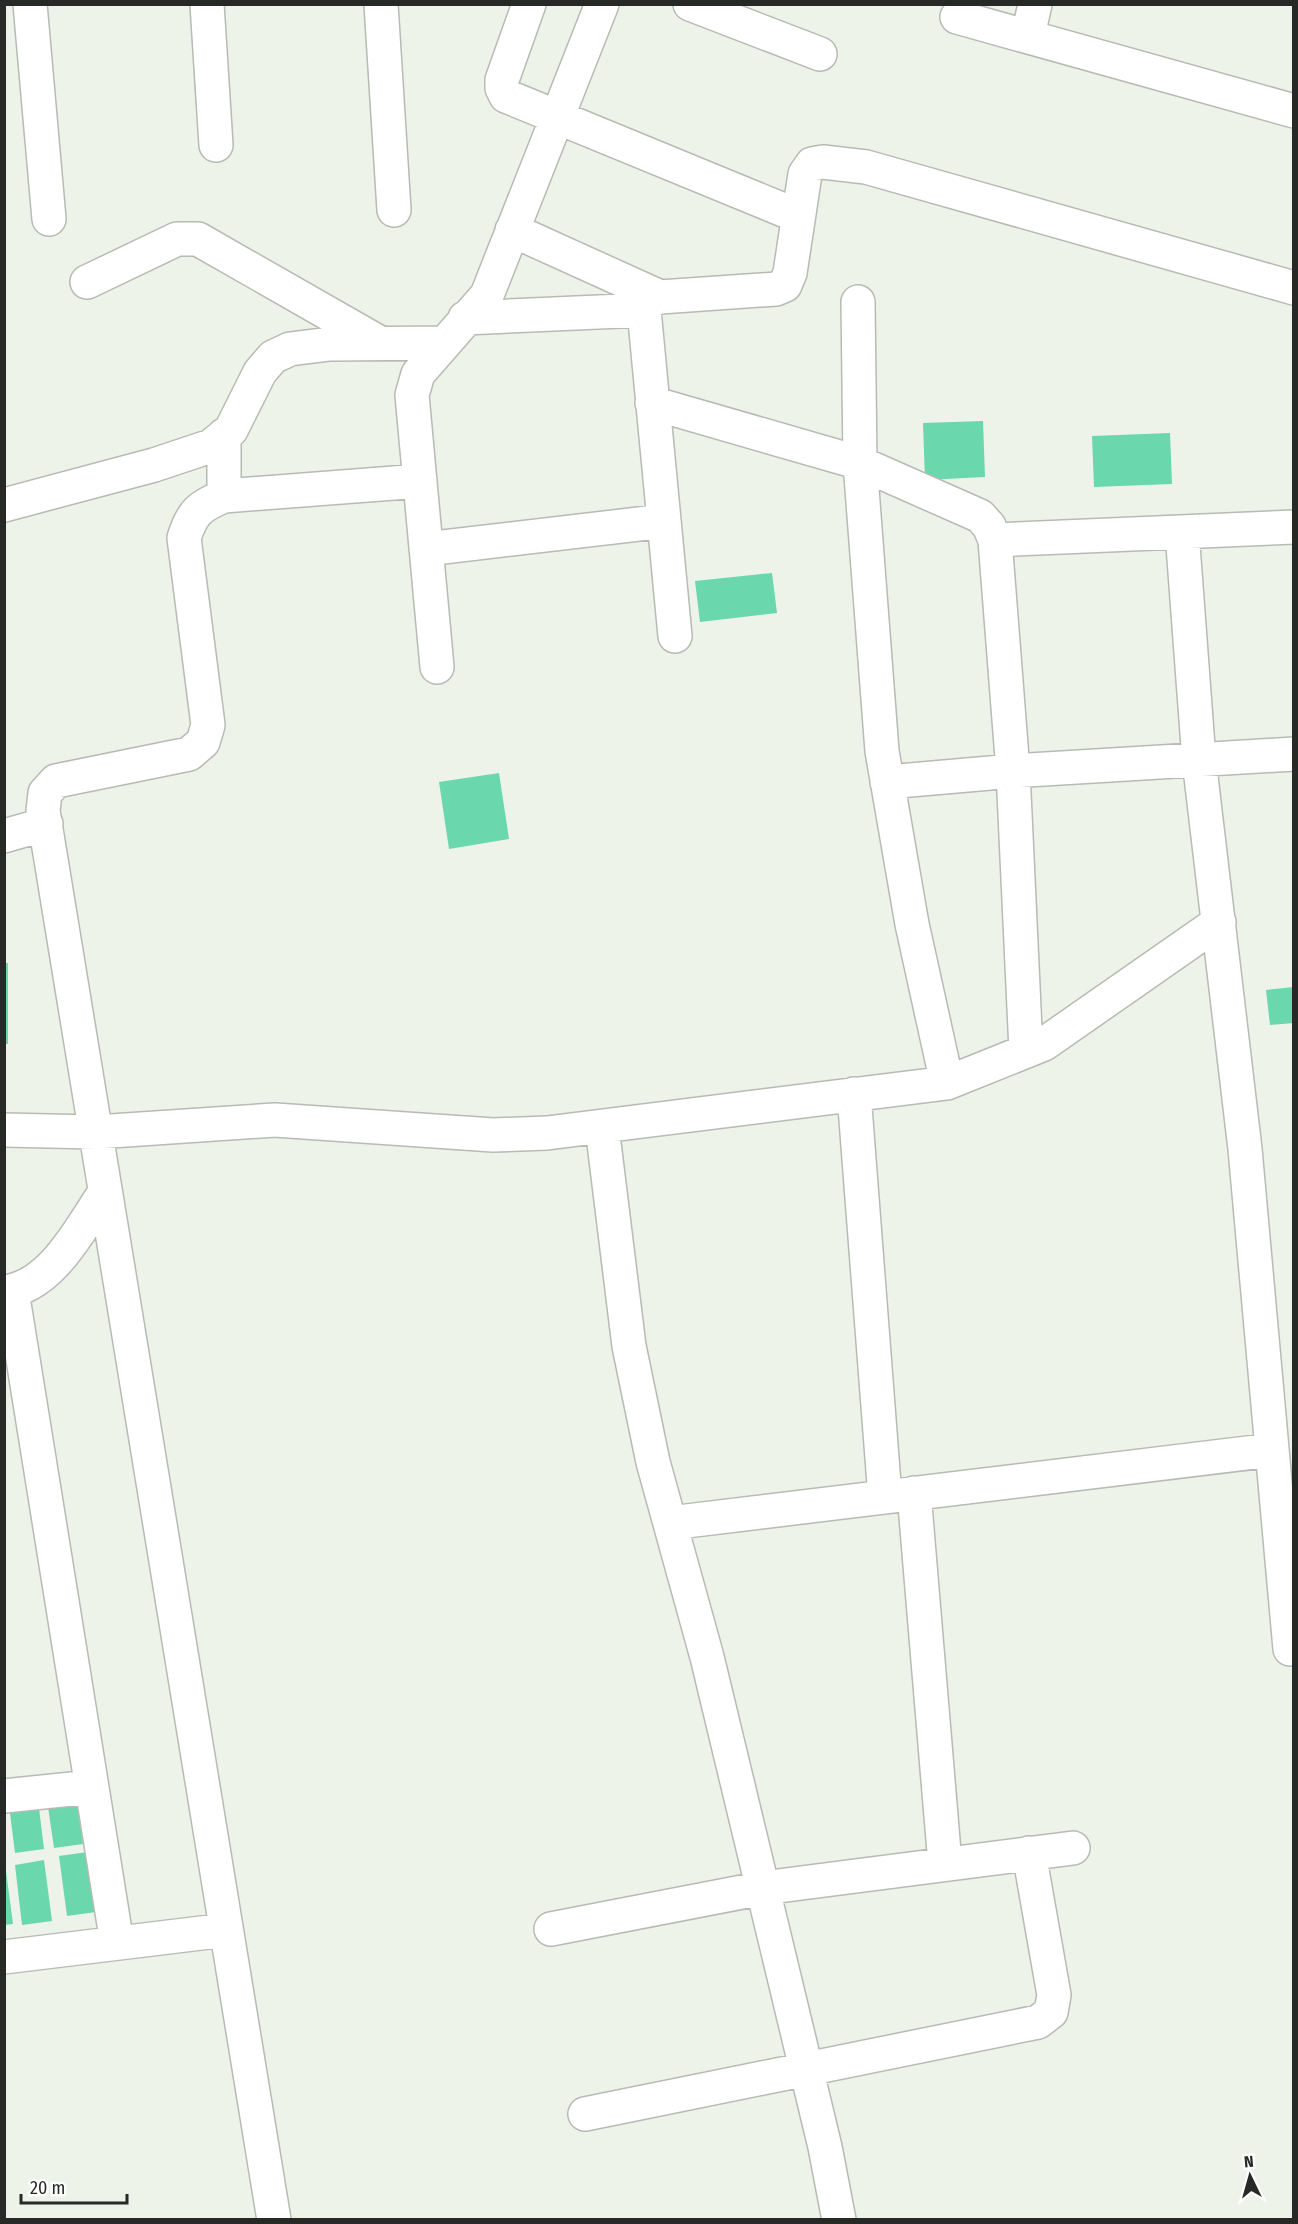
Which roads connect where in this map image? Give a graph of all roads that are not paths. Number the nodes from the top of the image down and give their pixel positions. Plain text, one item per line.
1 (30, 4) edge
2 (207, 4) edge
3 (381, 4) edge
4 (529, 4) edge
5 (602, 4) edge
6 (690, 4) edge
7 (957, 17) dead end
8 (1031, 20) edge
9 (820, 54) dead end
10 (1293, 111) edge
11 (556, 118) junction
12 (216, 145) dead end
13 (394, 210) dead end
14 (798, 216) junction
15 (49, 219) dead end
16 (512, 230) junction
17 (87, 282) dead end
18 (1293, 288) edge
19 (858, 302) dead end
20 (652, 303) junction
21 (455, 331) junction
22 (382, 344) junction
23 (652, 403) junction
24 (224, 435) junction
25 (860, 463) junction
26 (420, 481) junction
27 (224, 496) junction
28 (4, 505) edge
29 (664, 521) junction
30 (1293, 527) edge
31 (1182, 532) junction
32 (995, 540) junction
33 (426, 549) junction
34 (675, 636) dead end
35 (437, 667) dead end
36 (1293, 754) edge
37 (1199, 760) junction
38 (1013, 771) junction
39 (887, 782) junction
40 (46, 824) junction
41 (4, 836) edge
42 (1219, 922) junction
43 (1026, 1052) junction
44 (947, 1083) junction
45 (854, 1094) junction
46 (602, 1126) junction
47 (4, 1130) edge
48 (96, 1132) junction
49 (105, 1192) junction
50 (8, 1291) edge
51 (1272, 1450) junction
52 (899, 1495) junction
53 (670, 1522) junction
54 (1290, 1649) dead end
55 (91, 1787) junction
56 (4, 1796) edge
57 (1073, 1848) dead end
58 (1029, 1853) junction
59 (945, 1864) junction
60 (763, 1888) junction
61 (551, 1929) dead end
62 (226, 1930) junction
63 (117, 1943) junction
64 (4, 1957) edge
65 (806, 2069) junction
66 (585, 2114) dead end
67 (274, 2220) edge
68 (839, 2220) edge

1 - 15 street
2 - 12 street
3 - 13 street
4 - 11 street
5 - 11 street
6 - 9 street
7 - 8 street
8 - 10 street
11 - 14 street
11 - 16 street
14 - 18 street
14 - 20 street
16 - 20 street
16 - 21 street
17 - 22 street
19 - 25 street
20 - 21 street
20 - 23 street
21 - 22 street
21 - 26 street
22 - 24 street
23 - 25 street
23 - 29 street
24 - 27 street
24 - 28 street
25 - 32 street
25 - 39 street
26 - 27 street
26 - 33 street
27 - 40 street
29 - 33 street
29 - 34 street
30 - 31 street
31 - 32 street
31 - 37 street
32 - 38 street
33 - 35 street
36 - 37 street
37 - 38 street
37 - 42 street
38 - 39 street
38 - 43 street
39 - 44 street
40 - 41 street
40 - 48 street
42 - 43 street
42 - 51 street
43 - 44 street
44 - 45 street
45 - 46 street
45 - 52 street
46 - 48 street
46 - 53 street
47 - 48 street
48 - 49 street
49 - 50 street
49 - 62 street
50 - 55 street
51 - 52 street
51 - 54 street
52 - 53 street
52 - 59 street
53 - 60 street
55 - 56 street
55 - 63 street
57 - 58 street
58 - 59 street
58 - 65 street
59 - 60 street
60 - 61 street
60 - 65 street
62 - 63 street
62 - 67 street
63 - 64 street
65 - 66 street
65 - 68 street

